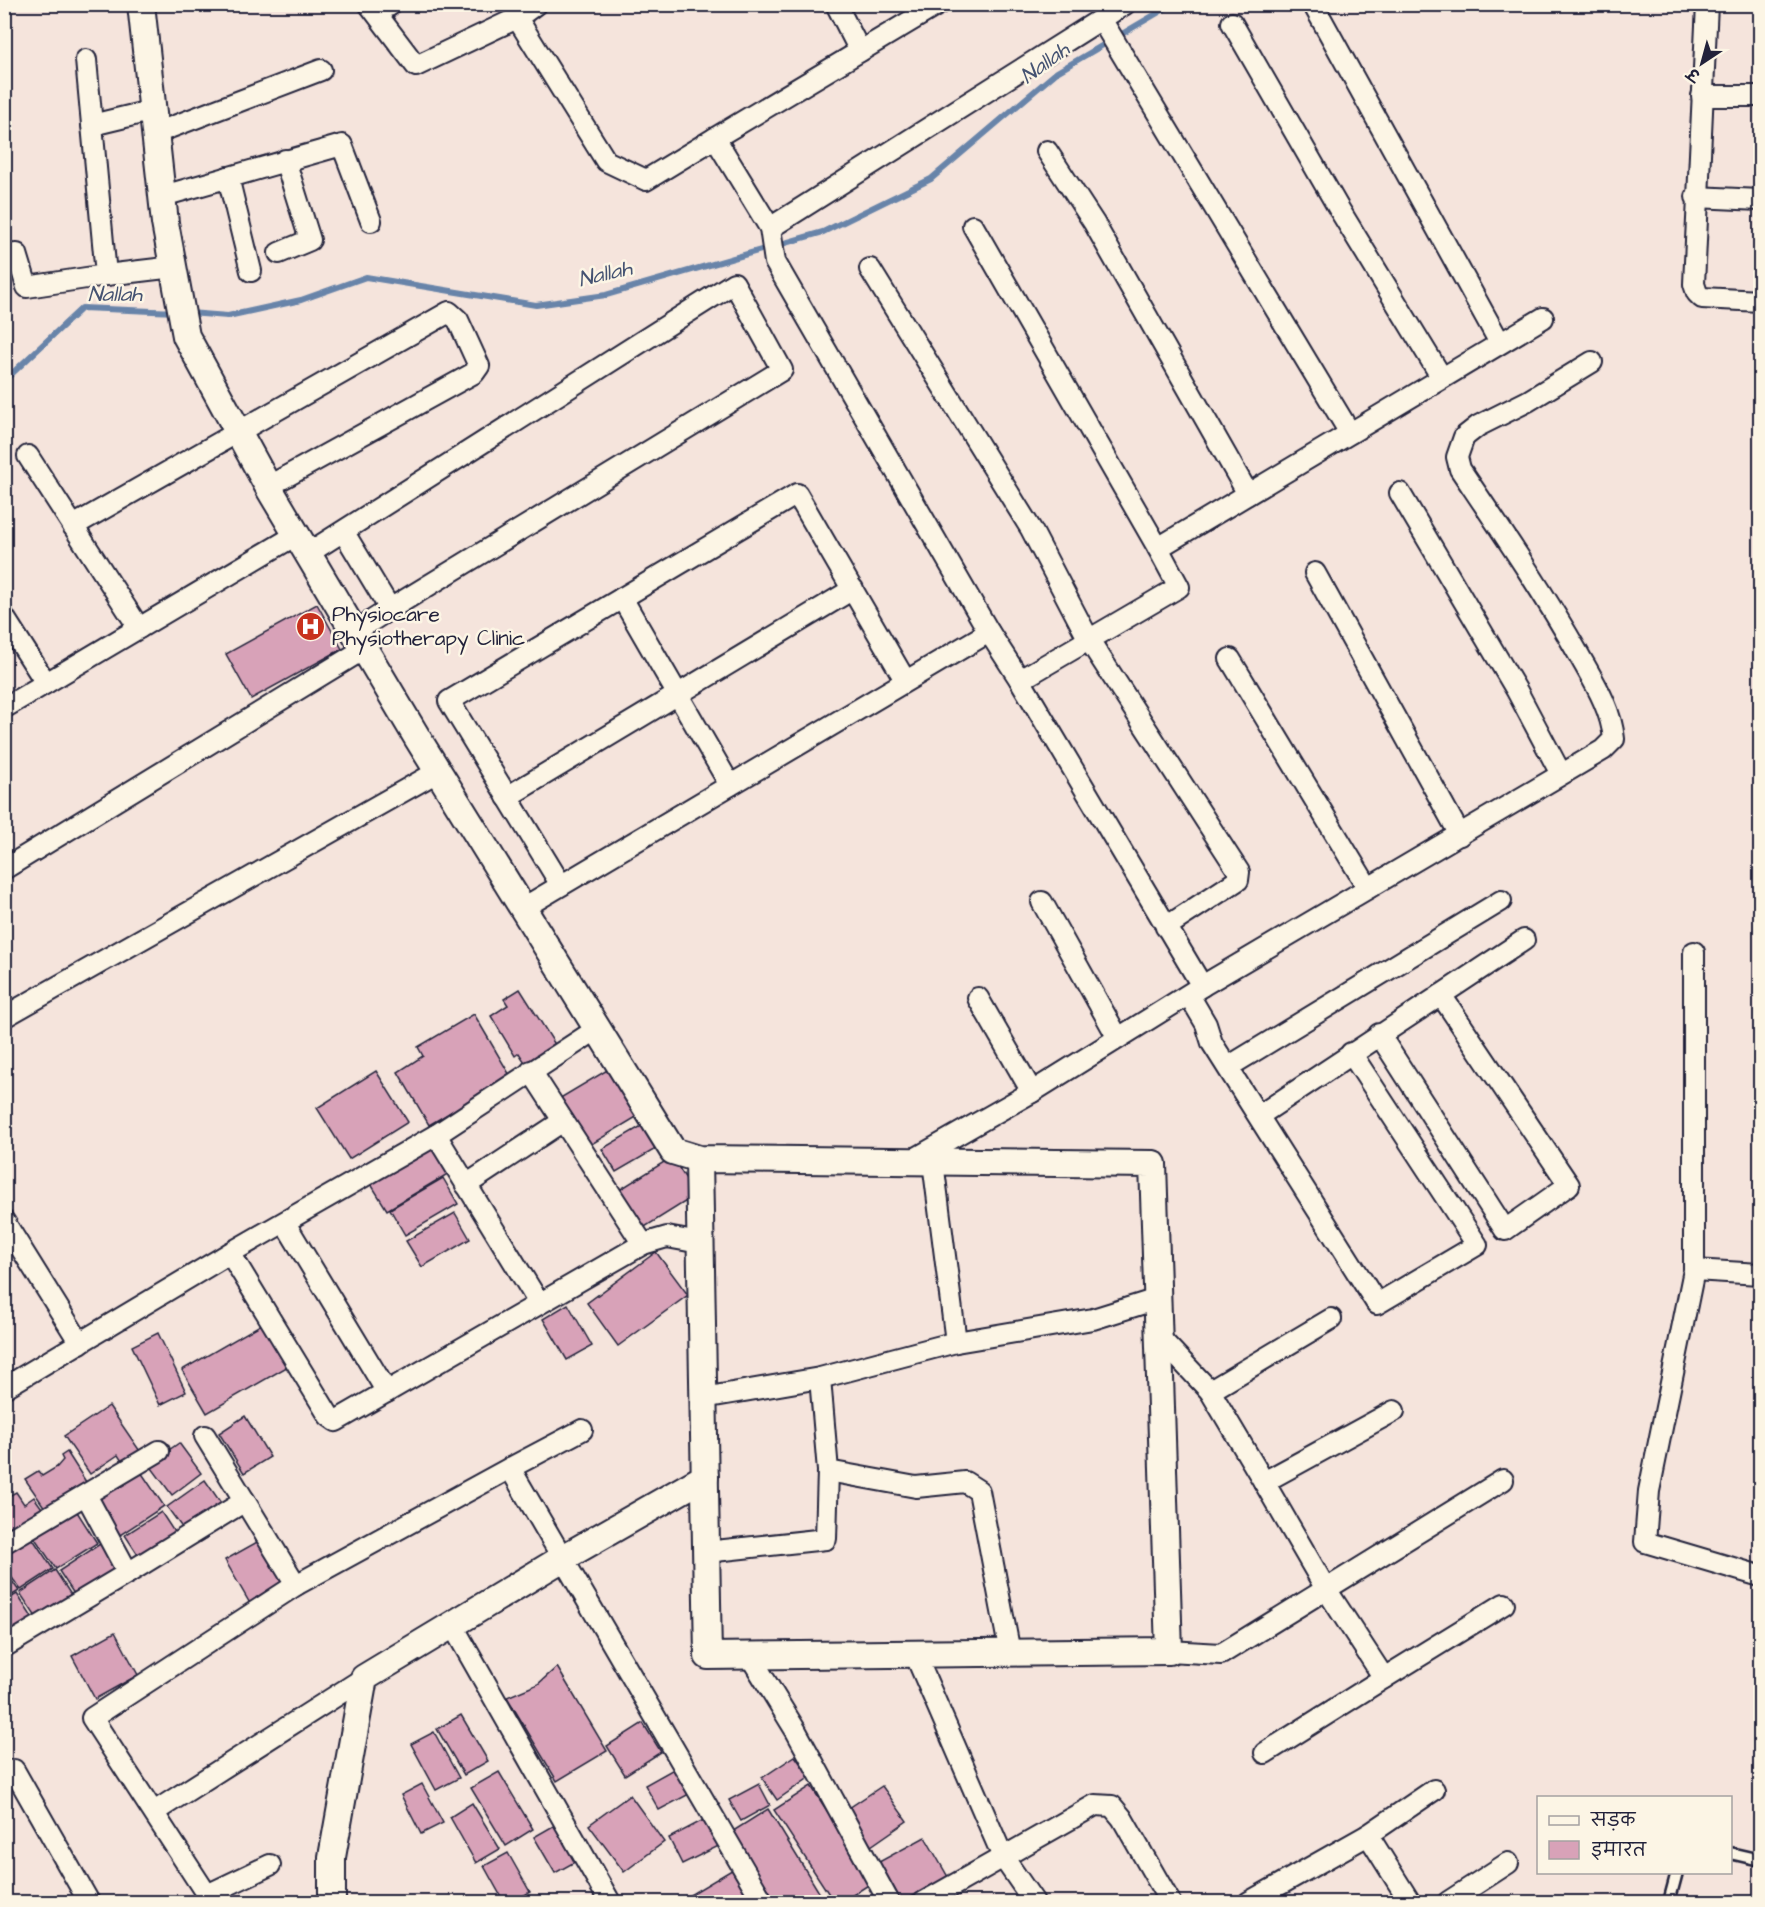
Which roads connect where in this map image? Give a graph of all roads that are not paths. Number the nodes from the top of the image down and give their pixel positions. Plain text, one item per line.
1 (141, 4) edge
2 (536, 4) edge
3 (836, 4) edge
4 (939, 4) edge
5 (1125, 4) edge
6 (1313, 4) edge
7 (1707, 4) edge
8 (383, 5) edge
9 (517, 18) junction
10 (1101, 19) junction
11 (1232, 23) dead end
12 (860, 51) junction
13 (86, 60) dead end
14 (321, 70) dead end
15 (1702, 96) junction
16 (1761, 96) edge
17 (155, 121) junction
18 (92, 125) junction
19 (715, 138) junction
20 (1047, 151) dead end
21 (285, 160) junction
22 (228, 177) junction
23 (163, 196) junction
24 (1696, 197) junction
25 (1761, 200) edge
26 (371, 221) dead end
27 (973, 226) dead end
28 (770, 228) junction
29 (279, 253) dead end
30 (4, 255) edge
31 (174, 267) junction
32 (870, 269) dead end
33 (251, 271) dead end
34 (105, 275) junction
35 (1761, 302) edge
36 (1543, 318) dead end
37 (1500, 343) junction
38 (1592, 362) dead end
39 (1442, 378) junction
40 (236, 431) junction
41 (1350, 433) junction
42 (28, 456) dead end
43 (268, 486) junction
44 (1400, 493) dead end
45 (1248, 494) junction
46 (73, 526) junction
47 (343, 531) junction
48 (302, 544) junction
49 (1158, 548) junction
50 (1315, 573) dead end
51 (854, 589) junction
52 (622, 598) junction
53 (390, 609) junction
54 (4, 617) edge
55 (139, 628) junction
56 (989, 632) junction
57 (359, 640) junction
58 (1089, 640) junction
59 (1230, 658) dead end
60 (905, 680) junction
61 (1020, 680) junction
62 (45, 683) junction
63 (677, 694) junction
64 (4, 708) edge
65 (437, 771) junction
66 (1561, 774) junction
67 (730, 785) junction
68 (507, 796) junction
69 (1460, 835) junction
70 (4, 868) edge
71 (561, 885) junction
72 (1368, 888) junction
73 (1501, 901) dead end
74 (1042, 902) dead end
75 (523, 908) junction
76 (1166, 927) junction
77 (1524, 940) dead end
78 (1694, 952) dead end
79 (1190, 994) junction
80 (1441, 995) junction
81 (978, 999) dead end
82 (4, 1017) edge
83 (597, 1029) junction
84 (1379, 1034) junction
85 (1118, 1038) junction
86 (1351, 1053) junction
87 (1227, 1066) junction
88 (531, 1071) junction
89 (1032, 1092) junction
90 (1260, 1115) junction
91 (563, 1121) junction
92 (436, 1135) junction
93 (699, 1160) junction
94 (922, 1162) junction
95 (466, 1185) junction
96 (4, 1221) edge
97 (285, 1223) junction
98 (1505, 1230) junction
99 (700, 1243) junction
100 (643, 1244) junction
101 (1477, 1245) junction
102 (230, 1253) junction
103 (1694, 1270) junction
104 (1761, 1274) edge
105 (1157, 1299) junction
106 (539, 1303) junction
107 (1331, 1319) dead end
108 (1158, 1336) junction
109 (956, 1342) junction
110 (80, 1343) junction
111 (820, 1378) junction
112 (4, 1388) edge
113 (1210, 1391) junction
114 (387, 1392) junction
115 (703, 1398) junction
116 (1394, 1411) dead end
117 (582, 1430) dead end
118 (206, 1436) dead end
119 (159, 1451) dead end
120 (510, 1468) junction
121 (828, 1471) junction
122 (705, 1477) junction
123 (1503, 1480) dead end
124 (1264, 1482) junction
125 (86, 1495) junction
126 (245, 1502) junction
127 (4, 1543) edge
128 (706, 1552) junction
129 (563, 1557) junction
130 (128, 1573) junction
131 (1761, 1576) edge
132 (296, 1585) junction
133 (1326, 1589) junction
134 (1504, 1604) dead end
135 (453, 1626) junction
136 (4, 1647) edge
137 (1169, 1651) junction
138 (1010, 1653) junction
139 (915, 1654) junction
140 (750, 1656) junction
141 (364, 1678) junction
142 (1384, 1678) junction
143 (1265, 1753) dead end
144 (14, 1770) dead end
145 (1434, 1790) dead end
146 (154, 1812) junction
147 (1368, 1835) junction
148 (1732, 1853) edge
149 (1003, 1857) junction
150 (1761, 1860) edge
151 (1508, 1863) dead end
152 (270, 1865) dead end
153 (1676, 1874) edge
154 (1278, 1895) edge
155 (207, 1899) edge
156 (89, 1902) edge
157 (332, 1902) edge
158 (610, 1902) edge
159 (763, 1902) edge
160 (887, 1902) edge
161 (924, 1902) edge
162 (1034, 1902) edge
163 (1170, 1902) edge
164 (1249, 1902) edge
165 (1410, 1902) edge
166 (1448, 1902) edge
167 (1669, 1902) edge

1 - 17 street
2 - 9 street
3 - 12 street
4 - 12 street
5 - 10 street
6 - 37 street
7 - 15 street
8 - 9 street
9 - 19 street
10 - 28 street
10 - 41 street
11 - 39 street
12 - 19 street
13 - 18 street
14 - 17 street
15 - 16 street
15 - 24 street
17 - 18 street
17 - 23 street
18 - 34 street
19 - 28 street
20 - 45 street
21 - 22 street
21 - 26 street
21 - 29 street
22 - 23 street
22 - 33 street
23 - 31 street
24 - 25 street
24 - 35 street
27 - 49 street
28 - 56 street
30 - 34 street
31 - 34 street
31 - 40 street
32 - 58 street
36 - 37 street
37 - 39 street
38 - 66 street
39 - 41 street
40 - 43 street
40 - 43 street
40 - 46 street
41 - 45 street
42 - 46 street
43 - 48 street
44 - 66 street
45 - 49 street
46 - 55 street
47 - 48 street
47 - 53 street
47 - 53 street
48 - 55 street
48 - 57 street
49 - 58 street
50 - 69 street
51 - 52 street
51 - 60 street
51 - 63 street
52 - 63 street
52 - 68 street
53 - 57 street
54 - 62 street
55 - 62 street
56 - 60 street
56 - 61 street
57 - 65 street
57 - 70 street
58 - 61 street
58 - 76 street
59 - 72 street
60 - 67 street
61 - 76 street
62 - 64 street
63 - 67 street
63 - 68 street
65 - 75 street
65 - 82 street
66 - 69 street
67 - 71 street
68 - 71 street
69 - 72 street
71 - 75 street
72 - 79 street
73 - 87 street
74 - 85 street
75 - 83 street
76 - 79 street
77 - 80 street
78 - 103 street
79 - 85 street
79 - 87 street
80 - 84 street
80 - 98 street
81 - 89 street
83 - 88 street
83 - 93 street
84 - 86 street
84 - 98 street
85 - 89 street
86 - 90 street
86 - 101 street
87 - 90 street
88 - 91 street
88 - 92 street
89 - 94 street
90 - 101 street
91 - 95 street
91 - 100 street
92 - 95 street
92 - 97 street
93 - 94 street
93 - 99 street
94 - 105 street
94 - 109 street
95 - 106 street
96 - 110 street
97 - 102 street
97 - 114 street
98 - 101 street
99 - 100 street
99 - 115 street
100 - 106 street
102 - 110 street
102 - 114 street
103 - 104 street
103 - 131 street
105 - 108 street
105 - 109 street
106 - 114 street
107 - 113 street
108 - 113 street
108 - 137 street
109 - 111 street
110 - 112 street
111 - 115 street
111 - 121 street
113 - 124 street
115 - 122 street
116 - 124 street
117 - 120 street
118 - 126 street
119 - 125 street
120 - 129 street
120 - 132 street
121 - 128 street
121 - 138 street
122 - 128 street
122 - 129 street
123 - 133 street
124 - 133 street
125 - 127 street
125 - 130 street
126 - 130 street
126 - 132 street
128 - 140 street
129 - 135 street
129 - 159 street
130 - 136 street
132 - 146 street
133 - 137 street
133 - 142 street
134 - 142 street
135 - 141 street
135 - 158 street
137 - 138 street
138 - 139 street
139 - 140 street
139 - 149 street
140 - 160 street
141 - 146 street
141 - 157 street
142 - 143 street
144 - 156 street
145 - 147 street
146 - 155 street
147 - 154 street
147 - 165 street
148 - 150 lane
149 - 161 street
149 - 162 street
149 - 163 street
151 - 166 street
152 - 155 street
153 - 167 lane
154 - 164 street

